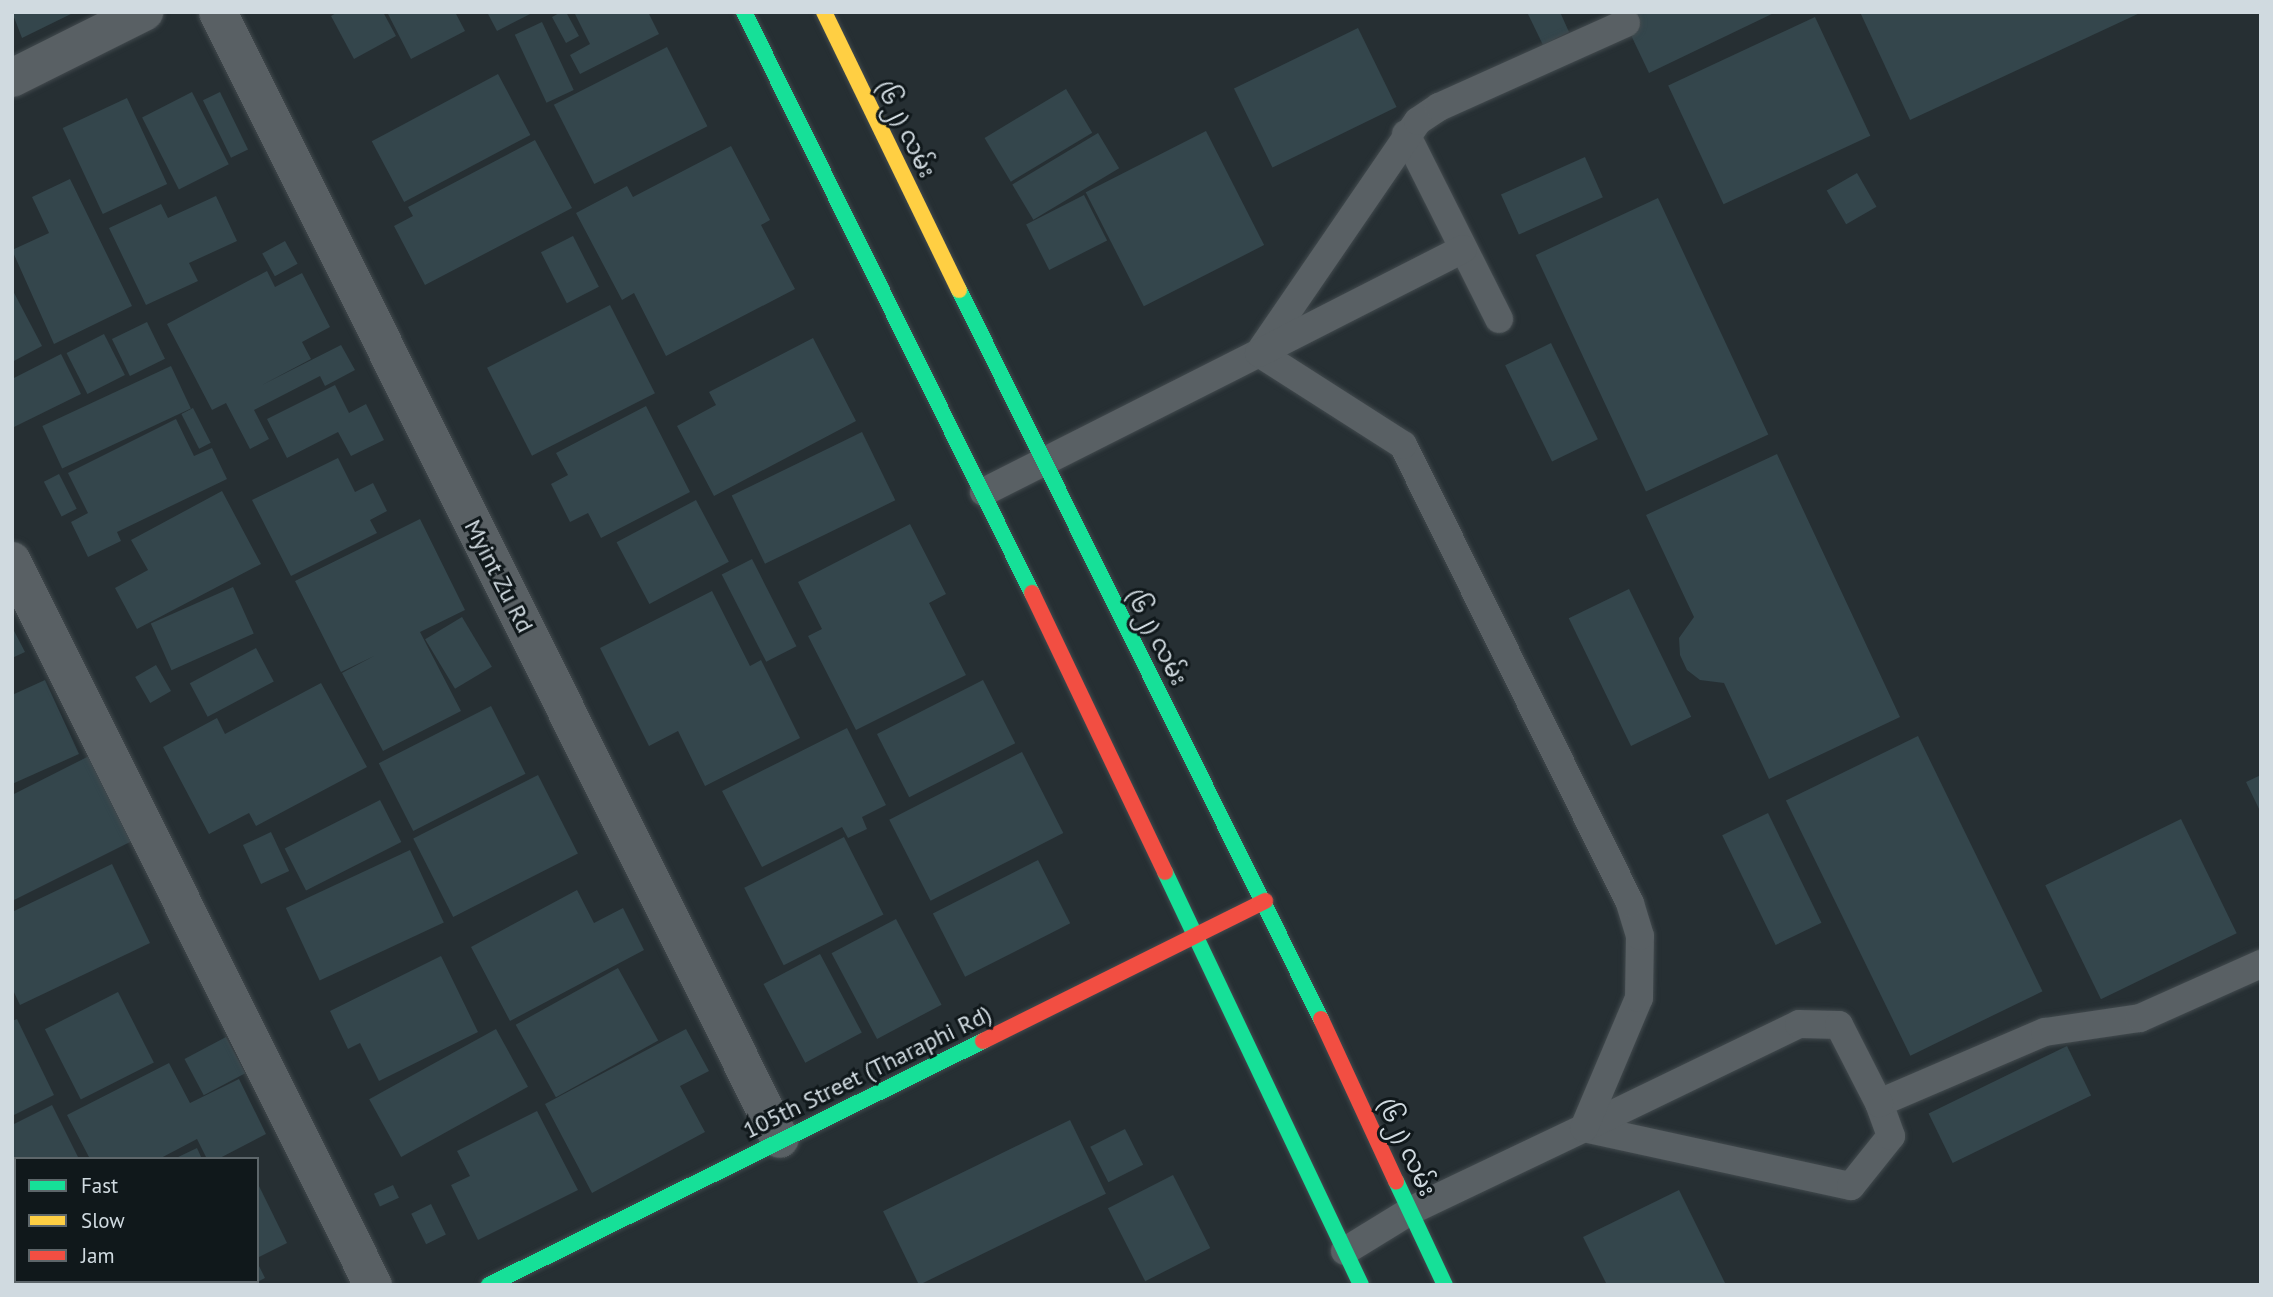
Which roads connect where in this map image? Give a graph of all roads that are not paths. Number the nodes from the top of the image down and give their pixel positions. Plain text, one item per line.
1 (144, 12) edge
2 (218, 12) edge
3 (744, 12) edge
4 (824, 12) edge
5 (1626, 23) dead end
6 (12, 78) edge
7 (1406, 134) junction
8 (1463, 249) junction
9 (1499, 319) dead end
10 (1259, 353) junction
11 (1043, 464) junction
12 (984, 492) junction
13 (12, 561) edge
14 (1265, 901) junction
15 (1197, 937) junction
16 (2261, 964) edge
17 (1879, 1103) junction
18 (1584, 1128) junction
19 (780, 1139) junction
20 (1412, 1210) junction
21 (1345, 1251) junction
22 (373, 1285) edge
23 (489, 1285) edge
24 (1361, 1285) edge
25 (1445, 1285) edge

1 - 6 street
2 - 19 street, Myint Zu Rd
3 - 12 main road
4 - 11 main road, (၆၂) လမ်း
5 - 7 lane
7 - 8 lane
7 - 10 lane
8 - 9 lane
8 - 10 lane
10 - 11 lane
10 - 18 lane
11 - 12 lane
11 - 14 main road, (၆၂) လမ်း
12 - 15 main road
13 - 22 street
14 - 15 main road, 105th Street (Tharaphi Rd)
14 - 20 main road, (၆၂) လမ်း
15 - 19 main road, 105th Street (Tharaphi Rd)
15 - 21 main road
16 - 17 lane
17 - 18 lane
17 - 18 lane
18 - 20 lane
19 - 23 main road, 105th Street (Tharaphi Rd)
20 - 21 lane
20 - 25 main road, (၆၂) လမ်း
21 - 24 main road

